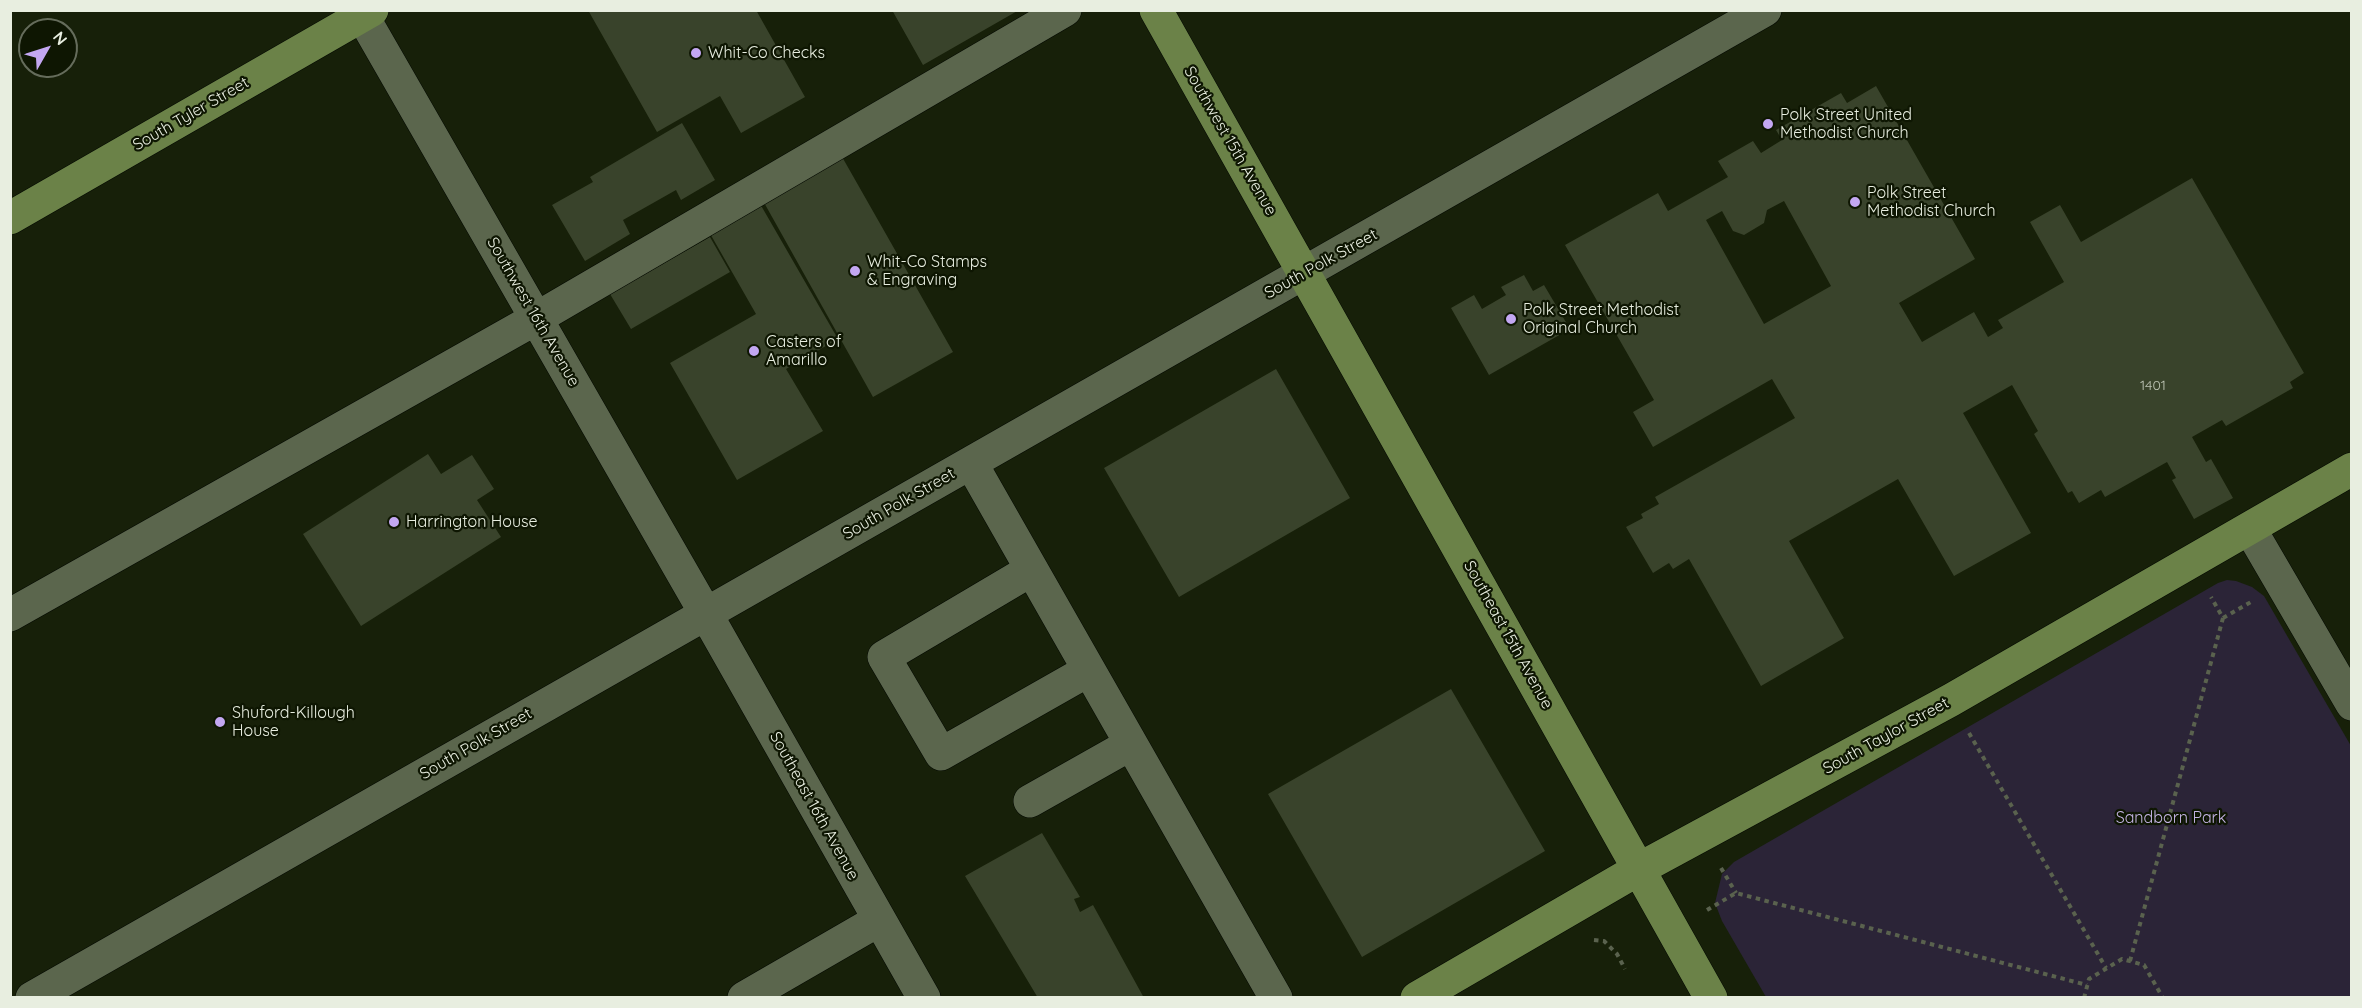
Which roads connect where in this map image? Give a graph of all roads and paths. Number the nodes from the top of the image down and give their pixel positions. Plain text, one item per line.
1 (1065, 10) edge
2 (1156, 10) edge
3 (1765, 10) edge
4 (364, 12) edge
5 (10, 218) edge
6 (1305, 272) junction
7 (537, 318) junction
8 (971, 463) junction
9 (2352, 469) edge
10 (2250, 528) junction
11 (1031, 570) junction
12 (2211, 597) dead end
13 (2252, 601) dead end
14 (706, 614) junction
15 (10, 615) edge
16 (2223, 618) junction
17 (1089, 670) junction
18 (2352, 704) edge
19 (1963, 723) dead end
20 (1131, 744) junction
21 (1030, 801) dead end
22 (1719, 863) dead end
23 (1639, 869) junction
24 (1736, 893) junction
25 (1707, 910) dead end
26 (879, 920) junction
27 (1584, 940) dead end
28 (2130, 961) junction
29 (2106, 968) junction
30 (1625, 969) dead end
31 (2087, 985) junction
32 (32, 998) edge
33 (744, 998) edge
34 (924, 998) edge
35 (1275, 998) edge
36 (1417, 998) edge
37 (1711, 998) edge
38 (2084, 998) edge
39 (2163, 998) edge

1 - 7 street
2 - 6 main road, Southwest 15th Avenue
3 - 6 street, South Polk Street
4 - 5 main road, South Tyler Street
4 - 7 street, Southwest 16th Avenue
6 - 8 street, South Polk Street
6 - 23 main road, Southeast 15th Avenue
7 - 14 street, Southwest 16th Avenue
7 - 15 street
8 - 11 street
8 - 14 street, South Polk Street
9 - 10 main road, South Taylor Street
10 - 18 street
10 - 23 main road, South Taylor Street
11 - 17 street
11 - 17 street
12 - 16 path
13 - 16 path
14 - 26 street, Southeast 16th Avenue
14 - 32 street, South Polk Street
16 - 28 path
17 - 20 street
19 - 29 path
20 - 21 street
20 - 35 street
22 - 24 path
23 - 36 main road, South Taylor Street
23 - 37 main road, Southeast 15th Avenue
24 - 25 path
24 - 31 path
26 - 33 street
26 - 34 street, Southeast 16th Avenue
27 - 30 path
28 - 29 path
28 - 39 path
29 - 31 path
31 - 38 path

